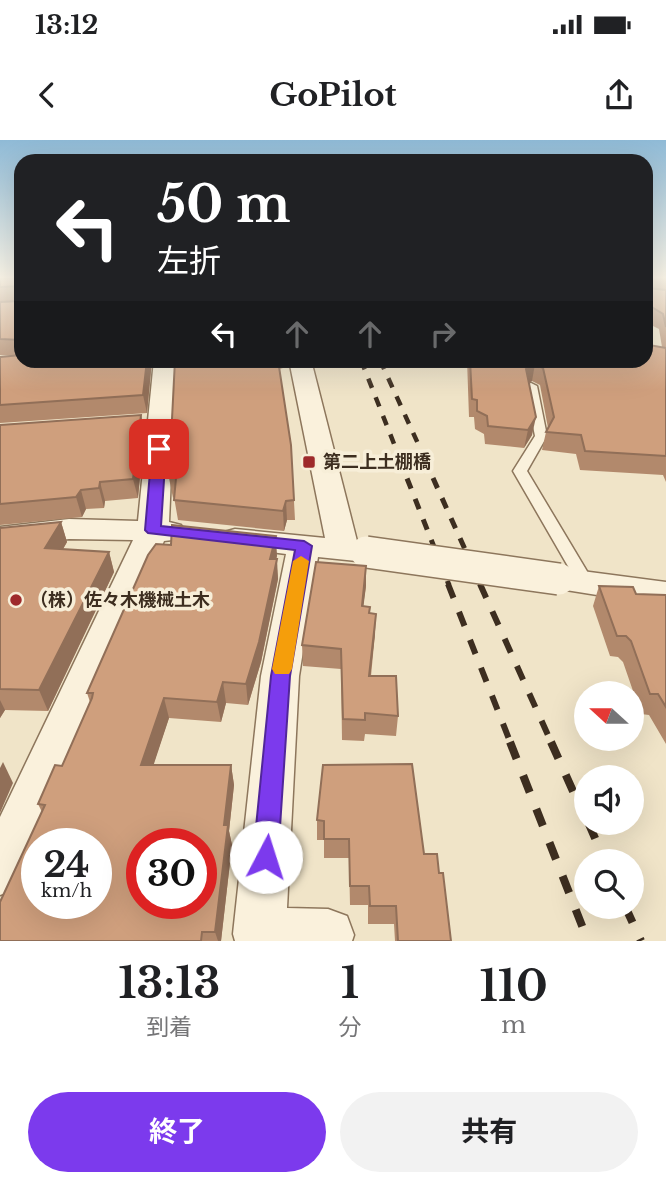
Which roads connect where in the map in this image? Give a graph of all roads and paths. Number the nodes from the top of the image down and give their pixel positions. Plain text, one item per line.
1 (165, 368) edge
2 (302, 368) edge
3 (531, 386) edge
4 (161, 422) junction
5 (134, 424) edge
6 (153, 530) junction
7 (0, 537) edge
8 (338, 549) junction
9 (573, 581) junction
10 (666, 594) edge
11 (0, 871) edge
12 (328, 935) dead end
13 (259, 938) edge

1 - 4 street
2 - 8 street
3 - 9 lane
4 - 5 street
4 - 6 street
6 - 7 street
6 - 8 street
6 - 11 street
8 - 9 street, bridge
8 - 13 street
9 - 10 street
12 - 13 street

